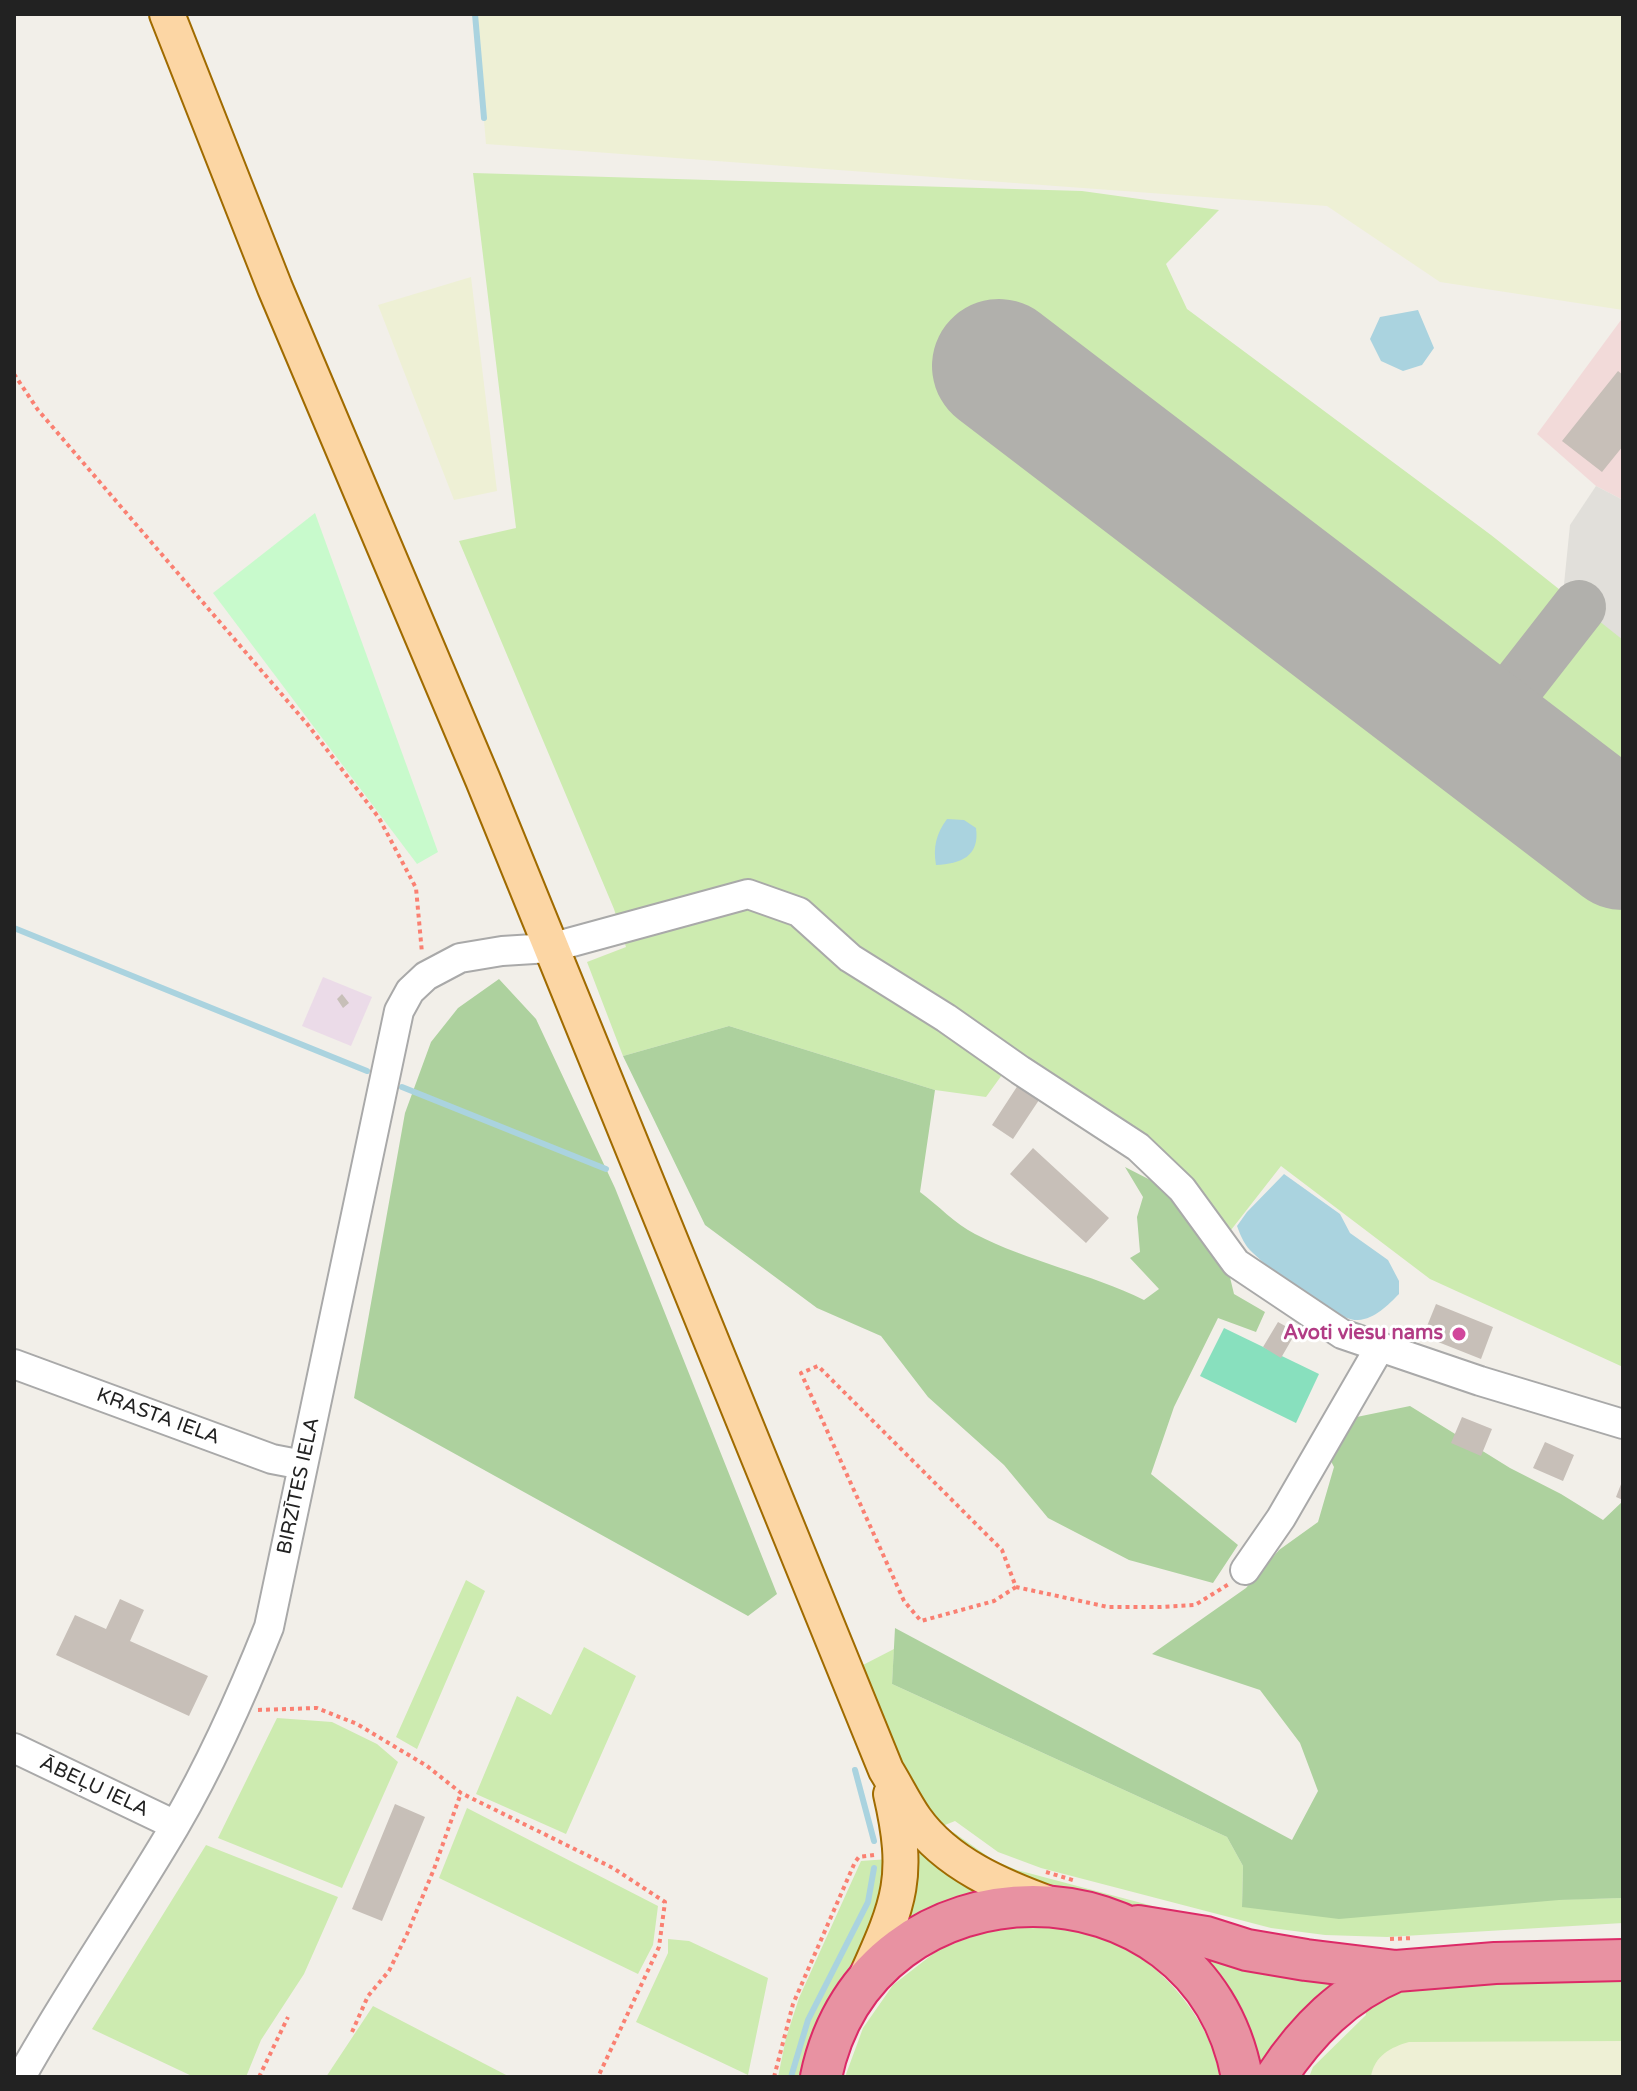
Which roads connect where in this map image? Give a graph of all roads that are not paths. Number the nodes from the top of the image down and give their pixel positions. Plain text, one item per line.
1 (167, 14) edge
2 (550, 948) junction
3 (1380, 1347) junction
4 (14, 1364) edge
5 (1623, 1424) edge
6 (303, 1465) junction
7 (1245, 1570) road end
8 (14, 1748) edge
9 (886, 1770) junction
10 (175, 1825) junction
11 (1065, 1893) junction
12 (1118, 1922) junction
13 (1393, 1955) junction
14 (1623, 1960) edge
15 (861, 1988) junction
16 (21, 2077) edge
17 (821, 2077) edge
18 (1242, 2077) edge
19 (1276, 2077) edge

1 - 2 main road
2 - 3 street, BIRZĪTES IELA
2 - 6 street, BIRZĪTES IELA
2 - 9 main road
3 - 5 street, BIRZĪTES IELA
3 - 7 street
4 - 6 street, KRASTA IELA
6 - 10 street, BIRZĪTES IELA
8 - 10 street, ĀBEĻU IELA
9 - 11 main road
9 - 15 main road
10 - 16 street, BIRZĪTES IELA
11 - 12 highway
11 - 15 highway
12 - 13 highway
12 - 18 highway
13 - 14 highway
13 - 19 highway
15 - 17 highway

